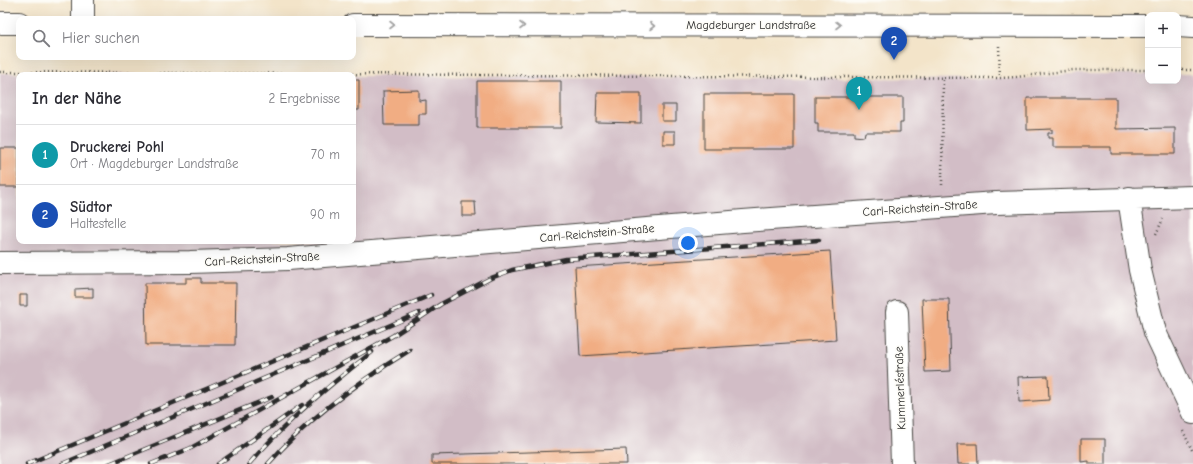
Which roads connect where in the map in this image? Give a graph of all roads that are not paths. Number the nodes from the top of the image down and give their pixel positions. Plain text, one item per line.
1 (83, 0) edge
2 (83, 16) edge
3 (0, 23) edge
4 (16, 23) edge
5 (356, 25) edge
6 (1145, 26) edge
7 (1181, 26) edge
8 (1193, 26) edge
9 (1193, 197) edge
10 (1129, 198) junction
11 (0, 264) edge
12 (897, 312) dead end
13 (1188, 422) edge
14 (902, 464) edge

1 - 2 street
3 - 4 street
5 -> 6 street, Magdeburger Landstraße
7 - 8 street
9 - 10 street, Carl-Reichstein-Straße
10 - 11 street, Carl-Reichstein-Straße
10 - 13 street
12 - 14 street, Kummerléstraße

